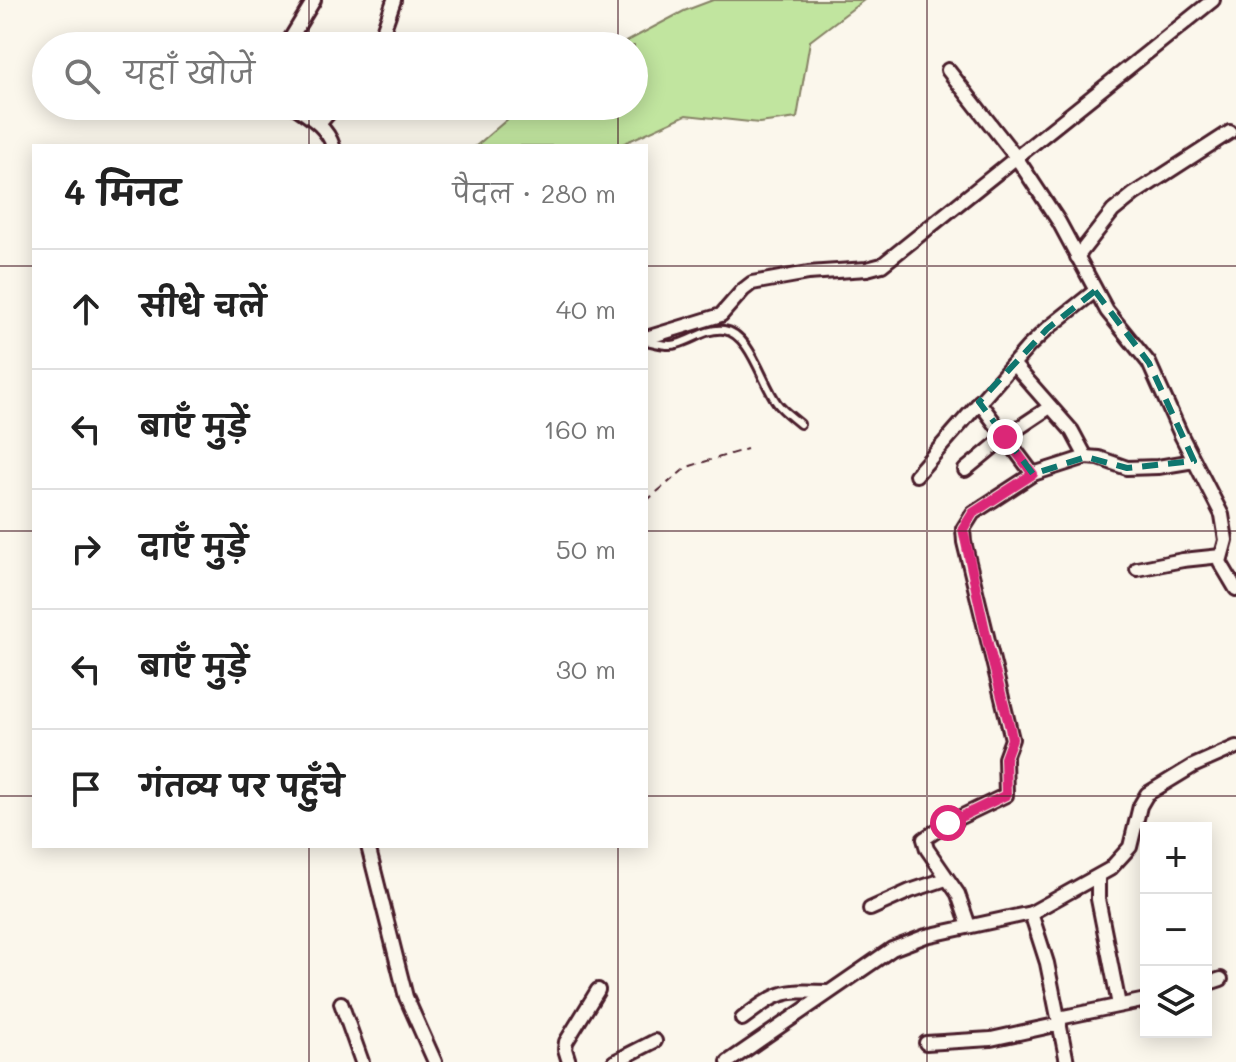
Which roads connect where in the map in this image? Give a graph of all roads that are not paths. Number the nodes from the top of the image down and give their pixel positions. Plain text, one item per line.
1 (314, 0) edge
2 (394, 0) edge
3 (1213, 0) edge
4 (295, 32) edge
5 (383, 32) edge
6 (948, 70) dead end
7 (313, 120) edge
8 (323, 120) edge
9 (319, 124) junction
10 (1230, 132) dead end
11 (332, 144) edge
12 (1016, 157) junction
13 (1077, 257) junction
14 (1095, 291) junction
15 (648, 339) edge
16 (648, 340) edge
17 (1014, 365) junction
18 (979, 402) junction
19 (1050, 407) junction
20 (800, 424) dead end
21 (1005, 437) junction
22 (1086, 457) junction
23 (1194, 461) junction
24 (965, 470) dead end
25 (1033, 474) junction
26 (916, 475) dead end
27 (1236, 507) edge
28 (1221, 513) junction
29 (1221, 556) junction
30 (1137, 569) dead end
31 (1236, 589) edge
32 (1236, 747) edge
33 (369, 848) edge
34 (1098, 877) junction
35 (946, 879) junction
36 (870, 909) dead end
37 (1031, 913) junction
38 (969, 926) junction
39 (1221, 979) dead end
40 (1212, 982) edge
41 (598, 990) dead end
42 (827, 992) junction
43 (1140, 1001) edge
44 (341, 1003) dead end
45 (1119, 1005) junction
46 (742, 1019) dead end
47 (1059, 1021) junction
48 (655, 1041) dead end
49 (926, 1043) dead end
50 (362, 1062) edge
51 (435, 1062) edge
52 (569, 1062) edge
53 (614, 1062) edge
54 (728, 1062) edge
55 (1067, 1062) edge

1 - 4 street
2 - 5 street
3 - 12 street
6 - 12 street
7 - 9 street
8 - 9 street
9 - 11 street
10 - 13 street
12 - 13 street
12 - 15 street
13 - 14 street
14 - 17 street
14 - 23 street
16 - 20 lane
17 - 18 street
17 - 19 street
18 - 21 street
18 - 26 street
19 - 21 street
19 - 22 street
21 - 24 street
21 - 25 street
22 - 23 street
22 - 25 street
23 - 28 street
25 - 35 street
27 - 28 street
28 - 29 street
29 - 30 street
29 - 31 street
32 - 34 street
33 - 51 street
34 - 37 street
34 - 45 street
35 - 36 street
35 - 38 street
37 - 38 street
37 - 47 street
38 - 42 street
39 - 40 street
41 - 52 street
42 - 46 street
42 - 54 street
43 - 45 street
44 - 50 street
45 - 47 street
47 - 49 street
47 - 55 street
48 - 53 street

